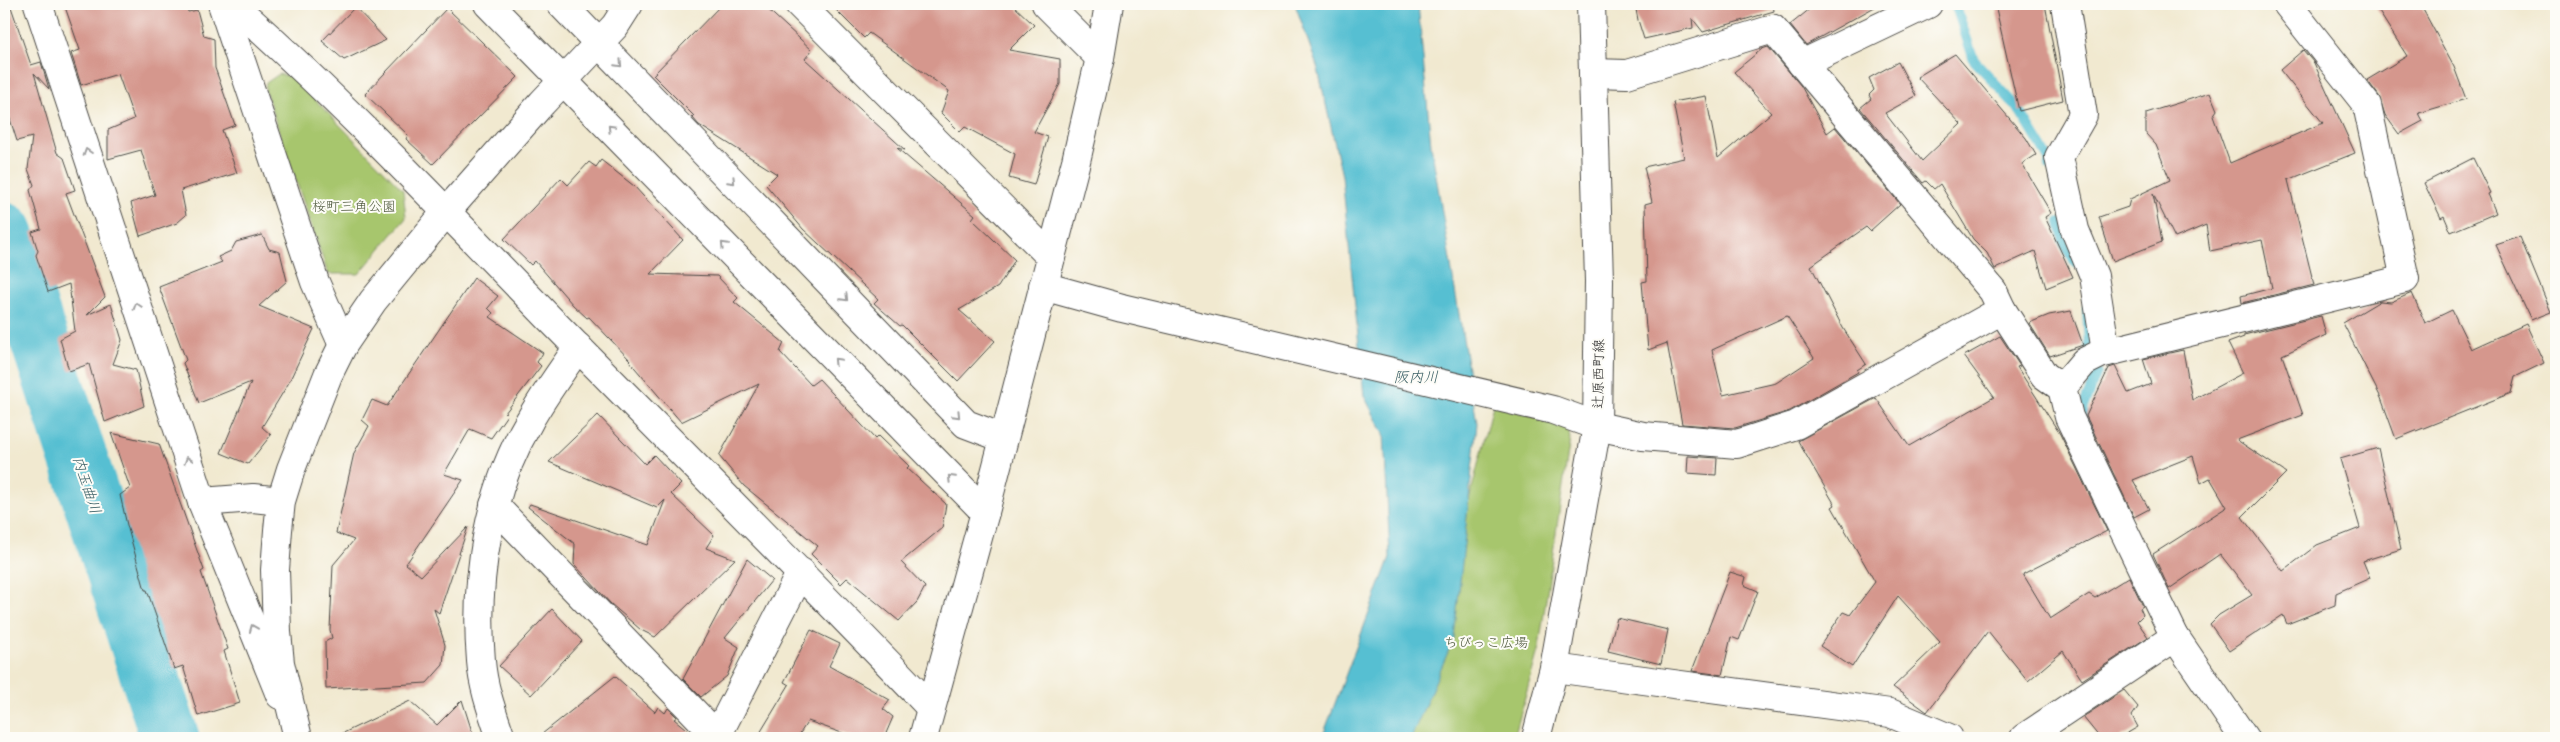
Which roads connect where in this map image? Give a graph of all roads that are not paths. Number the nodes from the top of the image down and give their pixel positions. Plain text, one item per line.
1 (38, 4) edge
2 (222, 4) edge
3 (232, 4) edge
4 (488, 4) edge
5 (561, 4) edge
6 (629, 4) edge
7 (799, 4) edge
8 (1046, 4) edge
9 (1109, 4) edge
10 (1592, 4) edge
11 (1928, 4) edge
12 (2065, 4) edge
13 (2287, 4) edge
14 (599, 43) junction
15 (1100, 58) junction
16 (1802, 64) junction
17 (1593, 73) junction
18 (563, 80) junction
19 (446, 212) junction
20 (1051, 258) junction
21 (1042, 286) junction
22 (2002, 310) junction
23 (343, 345) junction
24 (578, 347) junction
25 (2097, 356) junction
26 (2062, 388) junction
27 (1597, 426) junction
28 (1003, 438) junction
29 (281, 501) junction
30 (202, 502) junction
31 (494, 505) junction
32 (985, 512) junction
33 (801, 572) junction
34 (2175, 637) junction
35 (1554, 668) junction
36 (931, 708) junction
37 (716, 737) edge
38 (298, 738) edge
39 (501, 738) edge
40 (923, 738) edge
41 (1536, 738) edge
42 (1949, 738) edge
43 (2024, 738) edge
44 (2244, 738) edge

30 -> 1 street
2 - 23 street
3 - 19 street
4 - 18 street
5 - 14 street
6 - 14 street
7 - 20 street
8 - 15 street
9 - 15 street
10 - 17 street, 辻原西町線
11 - 16 street
12 - 25 street
13 - 25 street
14 - 18 street
14 -> 28 street
15 - 20 street
16 - 17 street
16 - 22 street
17 - 27 street, 辻原西町線
18 - 19 street
32 -> 18 street
19 - 23 street
19 - 24 street
20 - 21 street
21 - 27 street
21 - 28 street
22 - 26 street
22 - 27 street
23 - 29 street
24 - 31 street
24 - 33 street
25 - 26 street
26 - 34 street
27 - 35 street, 辻原西町線
28 - 32 street
29 - 30 street
29 - 38 street
38 -> 30 street
31 - 37 street
31 - 39 street
32 - 36 street
33 - 36 street
33 - 37 street
34 - 43 street
34 - 44 street
35 - 41 street, 辻原西町線
35 - 42 street
36 - 40 street

